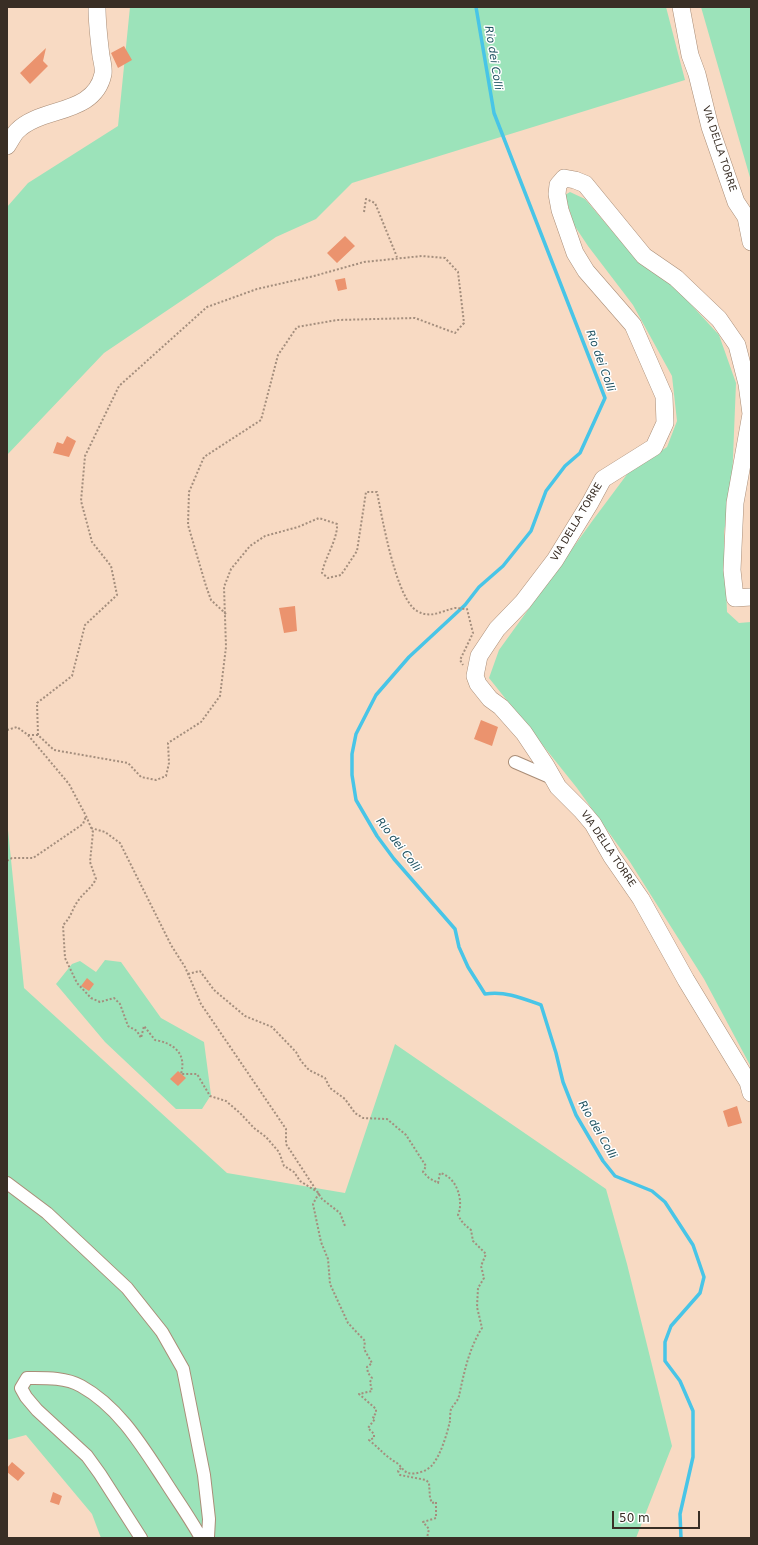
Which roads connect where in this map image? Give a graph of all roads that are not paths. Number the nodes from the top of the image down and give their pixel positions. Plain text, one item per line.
1 (97, 7) edge
2 (681, 7) edge
3 (7, 146) edge
4 (751, 242) edge
5 (751, 597) edge
6 (515, 762) dead end
7 (552, 778) junction
8 (751, 1093) edge
9 (7, 1183) edge
10 (142, 1538) edge
11 (202, 1538) edge

1 - 3 street
2 - 4 street, VIA DELLA TORRE
5 - 7 street, VIA DELLA TORRE
6 - 7 street
7 - 8 street, VIA DELLA TORRE
9 - 11 street
10 - 11 street

